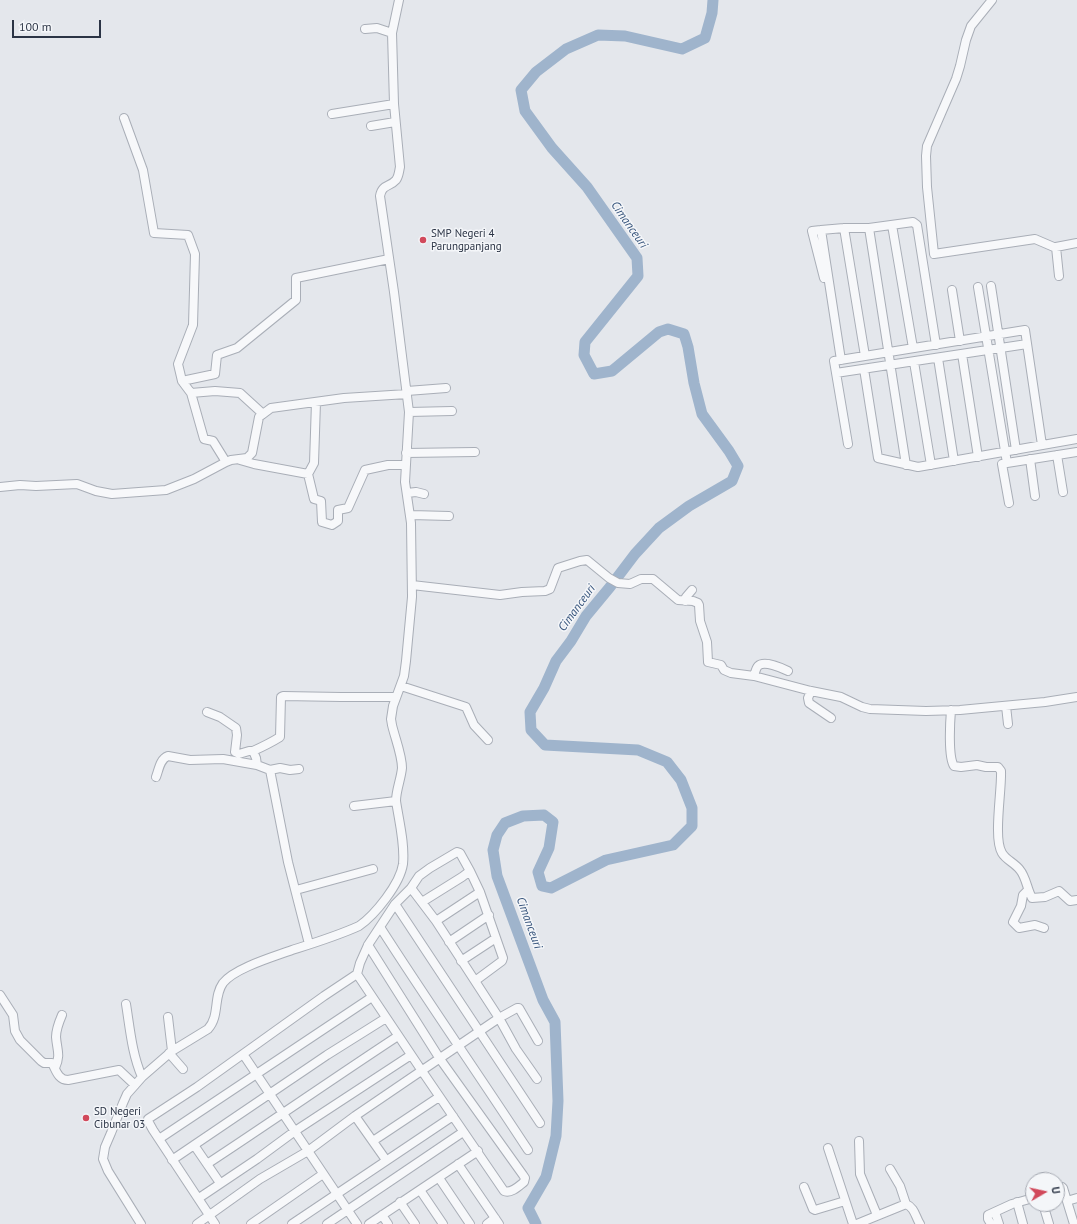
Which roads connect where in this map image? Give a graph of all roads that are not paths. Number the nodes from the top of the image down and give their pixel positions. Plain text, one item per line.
1 (399, 0) edge
2 (992, 0) edge
3 (365, 29) dead end
4 (392, 33) junction
5 (394, 104) junction
6 (332, 114) dead end
7 (124, 118) dead end
8 (395, 122) junction
9 (371, 126) dead end
10 (892, 225) junction
11 (844, 228) junction
12 (869, 228) junction
13 (1077, 243) edge
14 (1056, 248) junction
15 (389, 259) junction
16 (1059, 276) dead end
17 (991, 286) dead end
18 (978, 288) dead end
19 (952, 290) dead end
20 (999, 335) junction
21 (986, 337) junction
22 (960, 341) junction
23 (1028, 344) junction
24 (936, 345) junction
25 (913, 348) junction
26 (1000, 349) junction
27 (988, 350) junction
28 (888, 352) junction
29 (962, 354) junction
30 (865, 356) junction
31 (938, 358) junction
32 (842, 360) junction
33 (914, 362) junction
34 (891, 365) junction
35 (864, 369) junction
36 (836, 374) junction
37 (182, 381) junction
38 (446, 388) dead end
39 (407, 392) junction
40 (191, 393) junction
41 (316, 402) junction
42 (452, 411) dead end
43 (409, 412) junction
44 (263, 414) junction
45 (1077, 439) edge
46 (848, 444) dead end
47 (1042, 446) junction
48 (1016, 450) junction
49 (475, 452) dead end
50 (1005, 452) junction
51 (1077, 452) edge
52 (406, 453) junction
53 (1057, 455) junction
54 (978, 457) junction
55 (237, 459) junction
56 (1030, 459) junction
57 (954, 461) junction
58 (226, 462) junction
59 (1007, 463) junction
60 (406, 465) junction
61 (906, 465) junction
62 (931, 465) junction
63 (308, 474) junction
64 (0, 487) edge
65 (1063, 492) dead end
66 (407, 493) junction
67 (424, 494) dead end
68 (1035, 496) dead end
69 (1009, 503) dead end
70 (410, 516) junction
71 (449, 516) dead end
72 (412, 585) junction
73 (692, 590) dead end
74 (685, 601) junction
75 (788, 671) dead end
76 (754, 676) junction
77 (401, 686) junction
78 (811, 691) junction
79 (396, 696) junction
80 (1077, 697) edge
81 (1006, 706) junction
82 (951, 710) junction
83 (207, 712) dead end
84 (830, 718) dead end
85 (1008, 724) dead end
86 (488, 740) dead end
87 (253, 751) junction
88 (257, 765) junction
89 (299, 768) dead end
90 (270, 770) junction
91 (156, 777) dead end
92 (396, 802) junction
93 (354, 806) dead end
94 (373, 870) dead end
95 (470, 871) junction
96 (412, 888) junction
97 (296, 890) junction
98 (1028, 890) junction
99 (480, 892) junction
100 (1077, 900) edge
101 (422, 902) junction
102 (395, 904) junction
103 (489, 915) junction
104 (436, 922) junction
105 (380, 927) junction
106 (1044, 928) dead end
107 (496, 938) junction
108 (449, 942) junction
109 (309, 944) junction
110 (368, 945) junction
111 (462, 960) junction
112 (357, 974) junction
113 (475, 981) junction
114 (0, 995) edge
115 (372, 997) junction
116 (126, 1004) dead end
117 (62, 1015) dead end
118 (168, 1017) dead end
119 (386, 1018) junction
120 (499, 1018) junction
121 (481, 1031) junction
122 (398, 1036) junction
123 (538, 1041) dead end
124 (459, 1046) junction
125 (170, 1052) junction
126 (243, 1054) junction
127 (411, 1056) junction
128 (440, 1059) junction
129 (54, 1068) junction
130 (183, 1069) dead end
131 (422, 1071) junction
132 (256, 1075) junction
133 (142, 1077) junction
134 (537, 1079) dead end
135 (134, 1085) junction
136 (269, 1094) junction
137 (439, 1097) junction
138 (283, 1113) junction
139 (355, 1116) junction
140 (453, 1116) junction
141 (540, 1123) dead end
142 (295, 1131) junction
143 (464, 1132) junction
144 (159, 1139) junction
145 (373, 1141) junction
146 (859, 1141) dead end
147 (194, 1145) junction
148 (828, 1148) dead end
149 (528, 1150) dead end
150 (308, 1151) junction
151 (478, 1152) junction
152 (172, 1160) junction
153 (386, 1160) junction
154 (206, 1164) junction
155 (458, 1164) junction
156 (890, 1168) dead end
157 (323, 1174) junction
158 (438, 1178) junction
159 (220, 1183) junction
160 (804, 1187) dead end
161 (420, 1190) junction
162 (336, 1194) junction
163 (1065, 1194) edge
164 (199, 1198) junction
165 (1077, 1198) edge
166 (1025, 1200) edge
167 (845, 1201) junction
168 (1067, 1201) junction
169 (400, 1202) junction
170 (1017, 1202) junction
171 (906, 1204) junction
172 (348, 1210) junction
173 (995, 1212) junction
174 (1045, 1212) edge
175 (382, 1215) junction
176 (210, 1216) junction
177 (877, 1216) junction
178 (497, 1221) edge
179 (141, 1224) edge
180 (197, 1224) edge
181 (215, 1224) edge
182 (251, 1224) edge
183 (292, 1224) edge
184 (327, 1224) edge
185 (357, 1224) edge
186 (369, 1224) edge
187 (388, 1224) edge
188 (415, 1224) edge
189 (443, 1224) edge
190 (470, 1224) edge
191 (487, 1224) edge
192 (853, 1224) edge
193 (856, 1224) edge
194 (920, 1224) edge
195 (990, 1224) edge
196 (999, 1224) edge
197 (1024, 1224) edge
198 (1049, 1224) edge
199 (1074, 1224) edge

1 - 4 street
2 - 14 street
3 - 4 street
4 - 5 street
5 - 6 street
5 - 8 street
7 - 37 street
8 - 9 street
8 - 15 street
10 - 12 street
10 - 24 street
10 - 25 street
11 - 12 street
11 - 30 street
11 - 32 street
12 - 28 street
13 - 14 street
14 - 16 street
15 - 37 street
15 - 39 street
17 - 20 street
18 - 21 street
19 - 22 street
20 - 21 street
20 - 23 street
20 - 26 street
21 - 22 street
21 - 27 street
22 - 24 street
23 - 26 street
23 - 47 street
24 - 25 street
25 - 28 street
26 - 27 street
26 - 48 street
27 - 29 street
27 - 50 street
28 - 30 street
28 - 34 street
29 - 31 street
29 - 54 street
30 - 32 street
31 - 33 street
31 - 57 street
32 - 36 street
33 - 34 street
33 - 62 street
34 - 35 street
34 - 61 street
35 - 36 street
35 - 61 street
36 - 46 street
37 - 40 street
38 - 39 street
39 - 41 street
39 - 43 street
40 - 44 street
40 - 58 street
41 - 44 street
41 - 63 street
42 - 43 street
43 - 52 street
44 - 55 street
45 - 47 street
47 - 48 street
48 - 50 street
49 - 52 street
50 - 54 street
50 - 59 street
51 - 53 street
52 - 60 street
53 - 56 street
53 - 65 street
54 - 57 street
55 - 58 street
55 - 63 street
56 - 59 street
56 - 68 street
57 - 62 street
58 - 64 street
59 - 69 street
60 - 63 street
60 - 66 street
61 - 62 street
66 - 67 street
66 - 70 street
70 - 71 street
70 - 72 street
72 - 74 street
72 - 77 street
73 - 74 street
74 - 76 street
75 - 76 street
76 - 78 street
77 - 79 street
77 - 86 street
78 - 82 street
78 - 84 street
79 - 87 street
79 - 92 street
80 - 81 street
81 - 82 street
81 - 85 street
82 - 98 street
83 - 87 street
87 - 88 street
88 - 90 street
88 - 91 street
89 - 90 street
90 - 97 street
92 - 93 street
92 - 109 street
94 - 97 street
95 - 96 street
95 - 99 street
95 - 101 street
96 - 101 street
96 - 102 street
97 - 109 street
98 - 100 street
98 - 106 street
99 - 103 street
99 - 104 street
101 - 104 street
102 - 105 street
102 - 121 street
103 - 107 street
103 - 108 street
104 - 108 street
105 - 110 street
105 - 124 street
107 - 111 street
107 - 113 street
108 - 111 street
109 - 125 street
110 - 112 street
110 - 128 street
111 - 113 street
112 - 115 street
112 - 126 street
113 - 120 street
114 - 129 street
115 - 119 street
115 - 132 street
116 - 133 street
117 - 129 street
118 - 125 street
119 - 122 street
119 - 136 street
120 - 121 street
120 - 123 street
120 - 134 street
121 - 124 street
121 - 141 street
122 - 127 street
122 - 138 street
124 - 128 street
124 - 149 street
125 - 130 street
125 - 133 street
126 - 132 street
126 - 144 street
127 - 131 street
127 - 142 street
128 - 131 street
128 - 151 street
129 - 135 street
131 - 137 street
131 - 139 street
132 - 136 street
132 - 144 street
133 - 135 street
135 - 179 street
136 - 138 street
136 - 147 street
137 - 140 street
137 - 145 street
138 - 142 street
138 - 154 street
139 - 145 street
139 - 150 street
140 - 143 street
140 - 153 street
142 - 150 street
142 - 159 street
143 - 151 street
143 - 172 street
144 - 152 street
145 - 153 street
146 - 177 street
147 - 152 street
147 - 154 street
148 - 167 street
150 - 157 street
150 - 176 street
151 - 155 street
152 - 164 street
153 - 162 street
154 - 159 street
155 - 158 street
155 - 178 street
156 - 171 street
157 - 162 street
157 - 182 street
158 - 161 street
158 - 190 street
159 - 164 street
160 - 167 street
161 - 169 street
161 - 189 street
162 - 172 street
162 - 183 street
163 - 168 street
164 - 176 street
165 - 168 street
166 - 170 street
167 - 192 street
168 - 199 street
169 - 175 street
169 - 188 street
170 - 173 street
170 - 197 street
171 - 177 street
171 - 194 street
172 - 184 street
172 - 185 street
173 - 195 street
173 - 196 street
174 - 198 street
175 - 186 street
175 - 187 street
176 - 180 street
176 - 181 street
177 - 193 street
178 - 191 street

